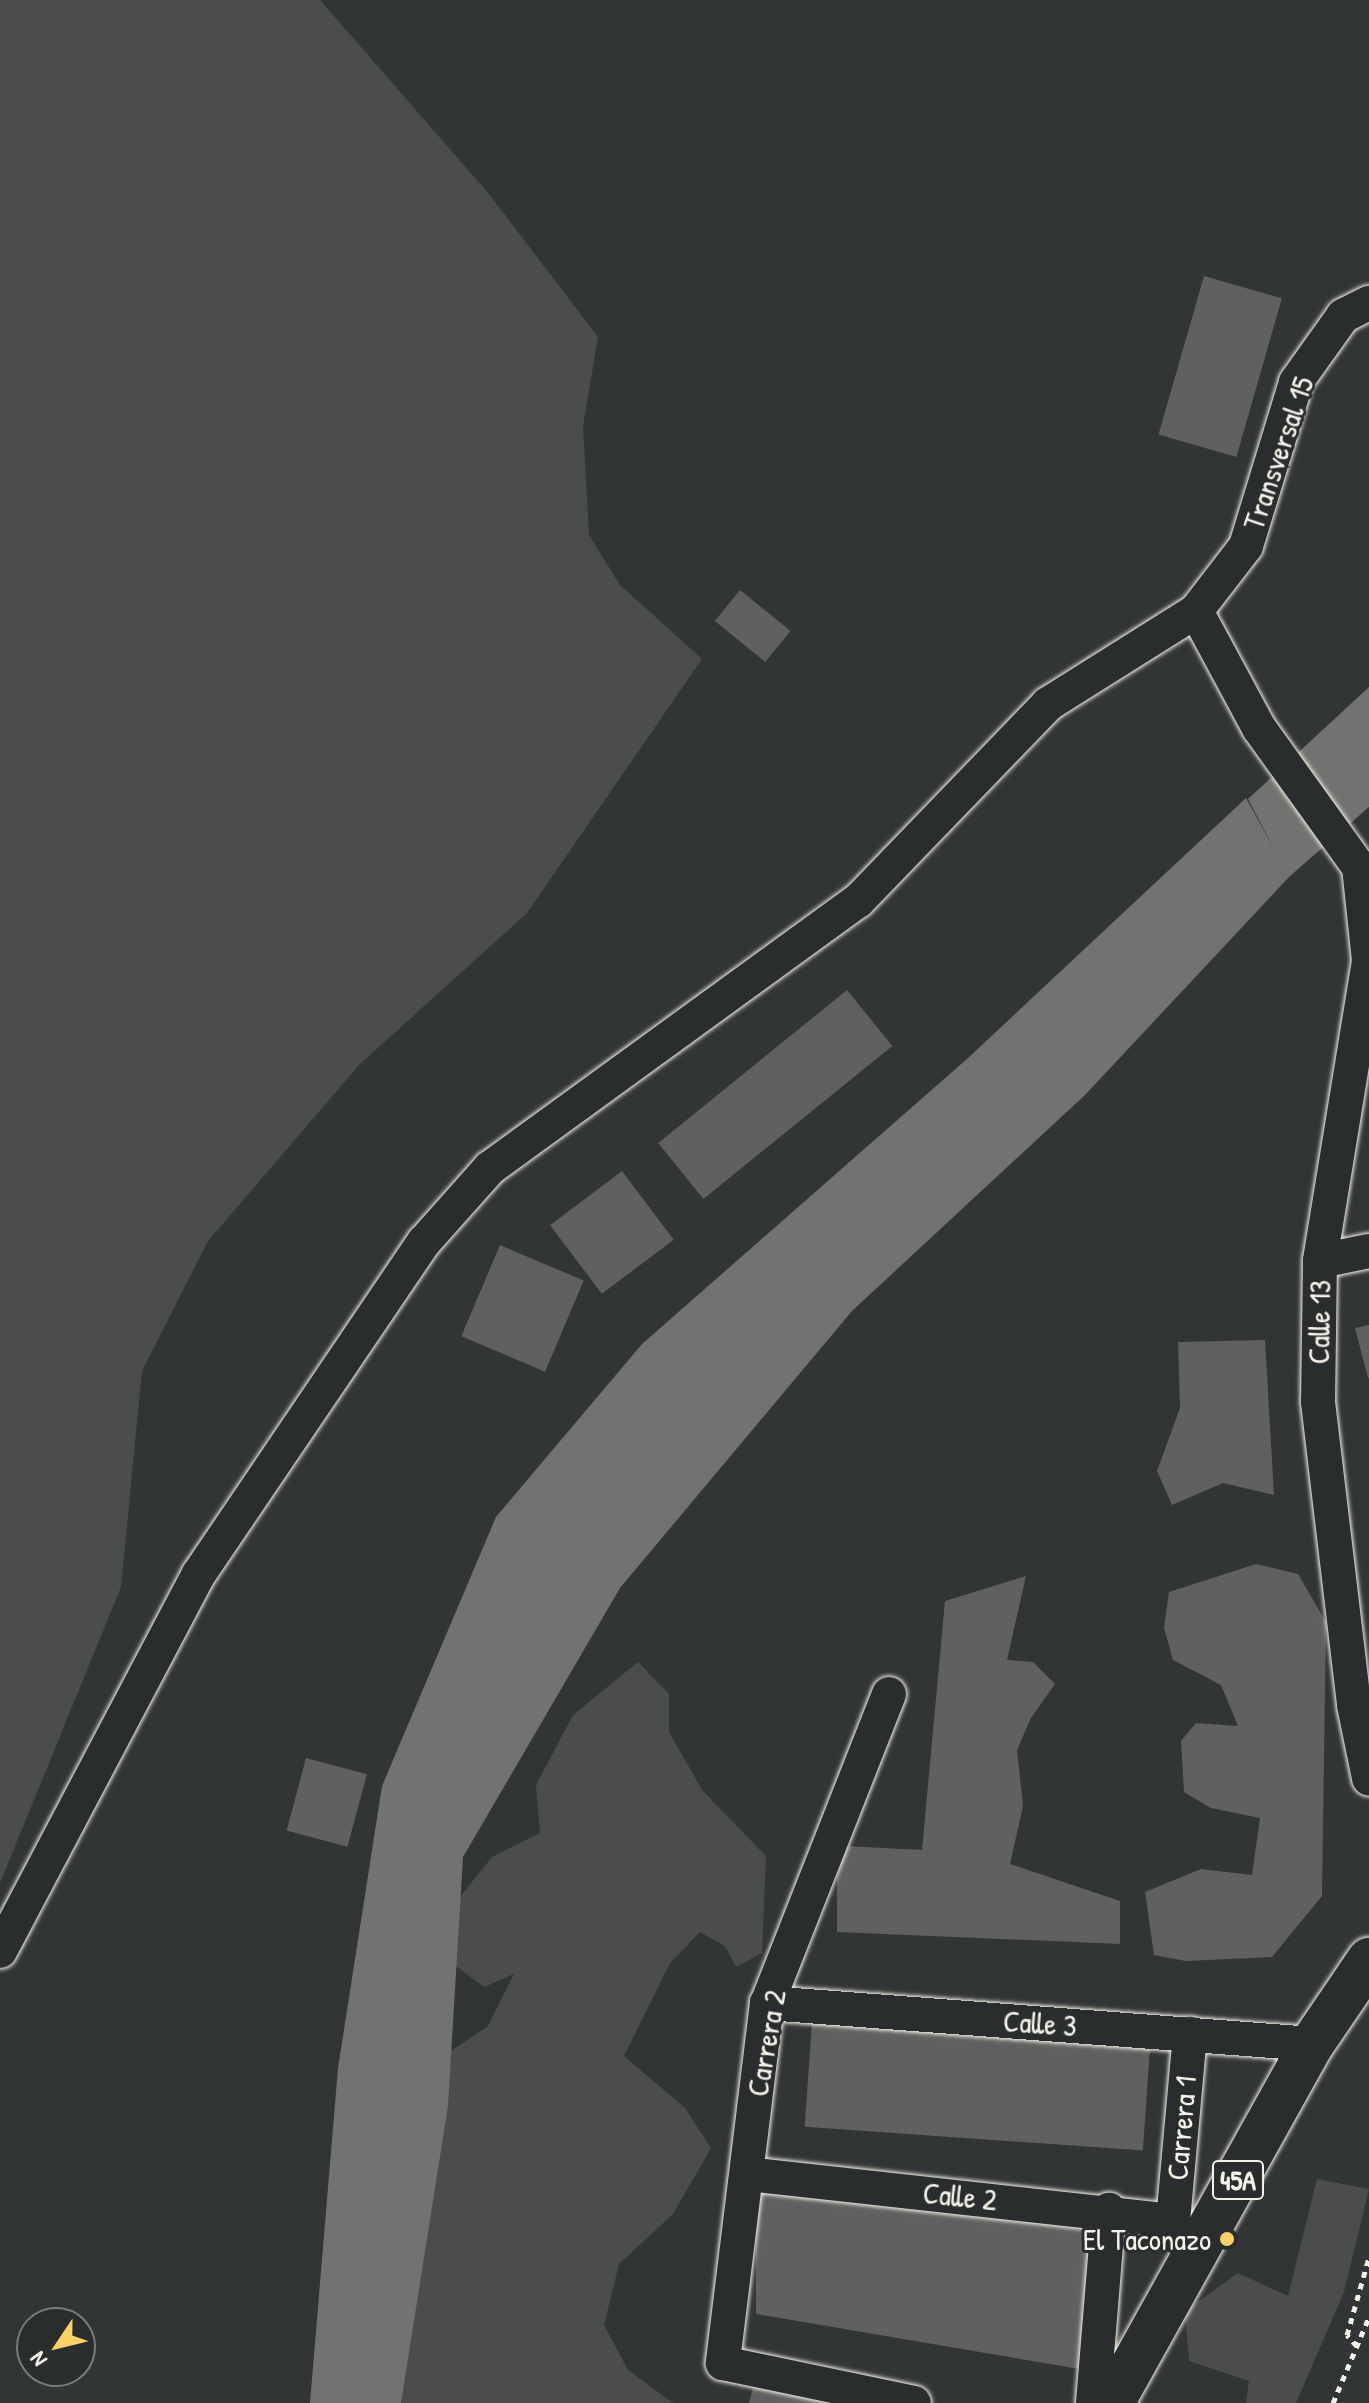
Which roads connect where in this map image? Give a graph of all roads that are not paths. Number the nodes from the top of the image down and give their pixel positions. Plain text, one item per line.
1 (1369, 303) edge
2 (1196, 611) junction
3 (1369, 1251) edge
4 (1320, 1261) junction
5 (889, 1694) dead end
6 (1369, 1778) edge
7 (0, 1951) edge
8 (1369, 1960) edge
9 (767, 2003) junction
10 (1190, 2034) junction
11 (1312, 2044) junction
12 (747, 2174) junction
13 (1109, 2210) junction
14 (1173, 2221) joint
15 (914, 2403) edge
16 (1093, 2403) edge
17 (1112, 2403) edge

1 - 2 street, Transversal 15
2 - 4 street, Calle 13
2 - 7 street
3 - 4 street
4 - 6 street, Calle 13
5 - 9 street, Carrera 2
8 - 11 highway, 45A
9 - 10 street, Calle 3
9 - 12 street, Carrera 2
10 - 11 street, Calle 3
10 - 14 street, Carrera 1
11 - 17 highway, 45A
12 - 13 street, Calle 2
12 - 15 street, Carrera 2
13 - 14 street, Calle 2
13 - 16 street

